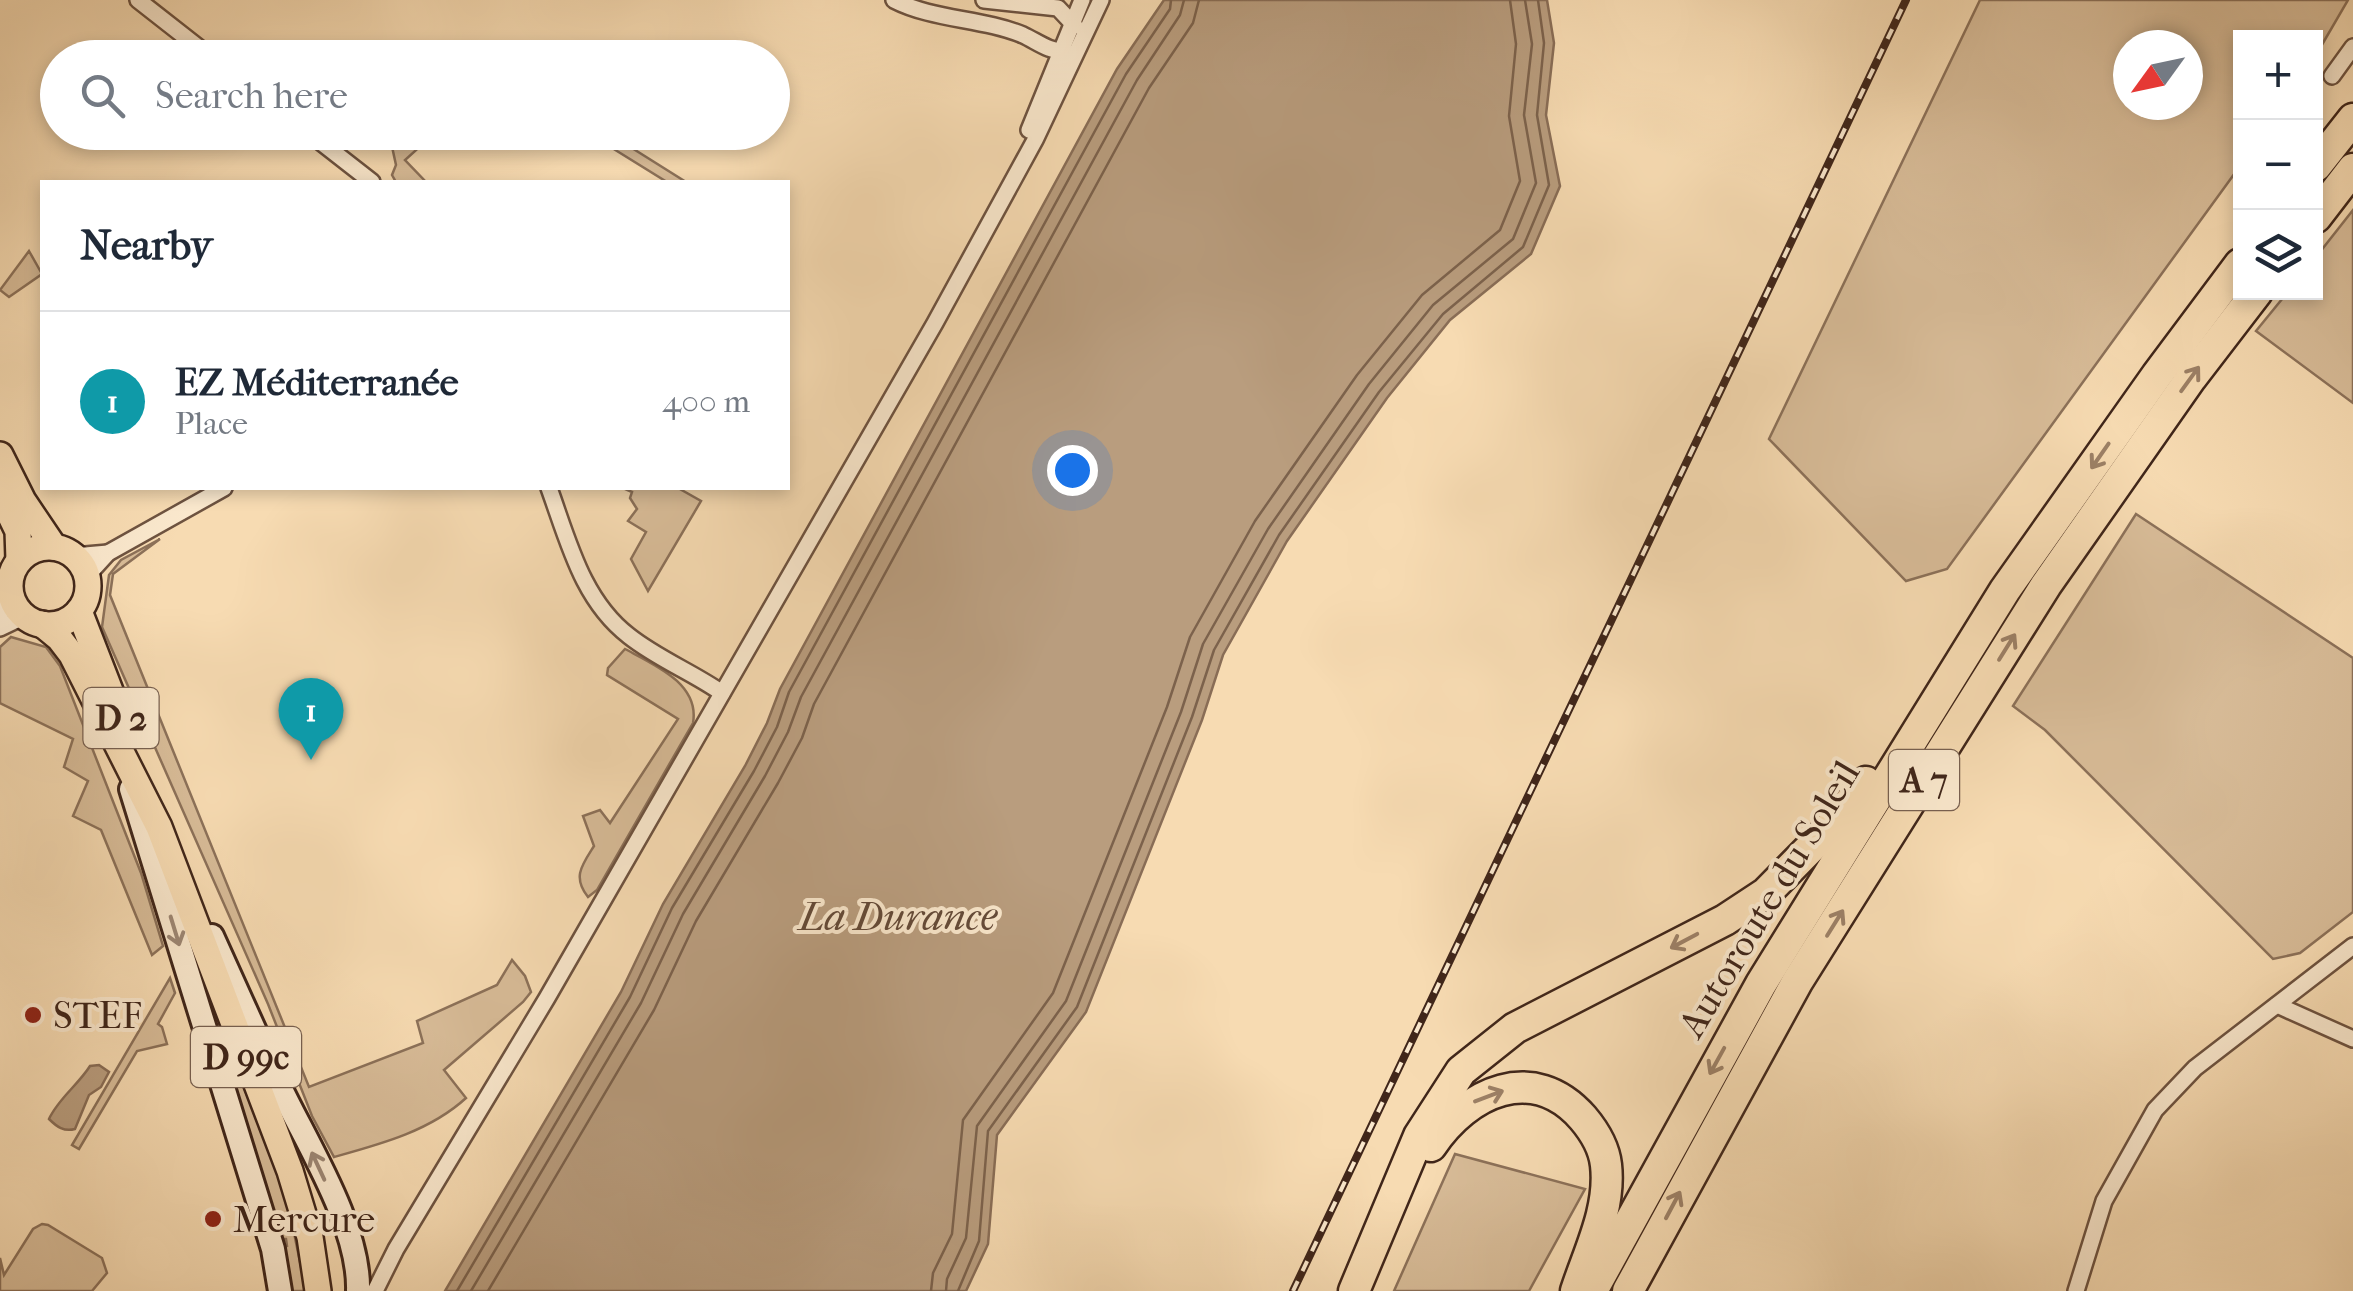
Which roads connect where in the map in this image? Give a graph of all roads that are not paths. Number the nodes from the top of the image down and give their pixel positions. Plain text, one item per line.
1 (138, 0) edge
2 (894, 0) edge
3 (984, 0) edge
4 (1074, 0) edge
5 (1082, 0) edge
6 (1101, 0) edge
7 (1058, 8) junction
8 (1073, 21) junction
9 (189, 40) edge
10 (1041, 47) junction
11 (1072, 47) junction
12 (2353, 47) edge
13 (2332, 76) dead end
14 (1050, 77) junction
15 (2353, 119) edge
16 (331, 150) edge
17 (2323, 157) edge
18 (2353, 169) edge
19 (369, 180) edge
20 (1004, 195) junction
21 (2322, 210) edge
22 (2233, 273) edge
23 (2251, 300) edge
24 (0, 455) edge
25 (220, 490) edge
26 (550, 490) edge
27 (0, 494) edge
28 (19, 560) junction
29 (72, 560) junction
30 (2005, 590) junction
31 (79, 611) junction
32 (19, 613) edge
33 (0, 628) edge
34 (722, 693) junction
35 (130, 770) junction
36 (158, 827) junction
37 (2353, 946) edge
38 (2277, 1005) junction
39 (2353, 1038) edge
40 (396, 1249) junction
41 (280, 1291) edge
42 (318, 1291) edge
43 (357, 1291) edge
44 (375, 1291) edge
45 (1354, 1291) edge
46 (1368, 1291) edge
47 (1576, 1291) edge
48 (1592, 1291) edge
49 (1628, 1291) edge
50 (2076, 1291) edge

1 - 9 street
2 - 10 street
3 - 7 street
4 - 7 street
5 - 8 street
6 - 11 street
7 - 8 street
8 - 11 street
8 - 11 street
10 - 11 street
10 - 14 street
11 - 14 street
11 - 20 street
12 - 13 street
14 - 20 street
15 - 17 highway
16 - 19 street
18 - 21 highway
20 - 34 street
22 -> 30 highway, Autoroute du Soleil / A 7
49 -> 23 highway, Autoroute du Soleil / A 7
24 - 29 main road
25 - 29 street
26 - 34 street
27 - 28 main road
28 - 29 main road
28 - 32 main road
29 - 31 main road
30 -> 45 highway
30 -> 48 highway, Autoroute du Soleil / A 7
31 - 32 main road
31 - 36 main road, D 2
32 - 33 street
32 - 35 main road, D 2
34 - 40 street
35 - 36 main road, D 99c
35 -> 41 main road, D 2
36 - 42 main road, D 99c
43 -> 36 main road, D 2
37 - 38 street
38 - 39 street
38 - 50 street
40 - 43 street
40 - 44 street
46 -> 47 highway

